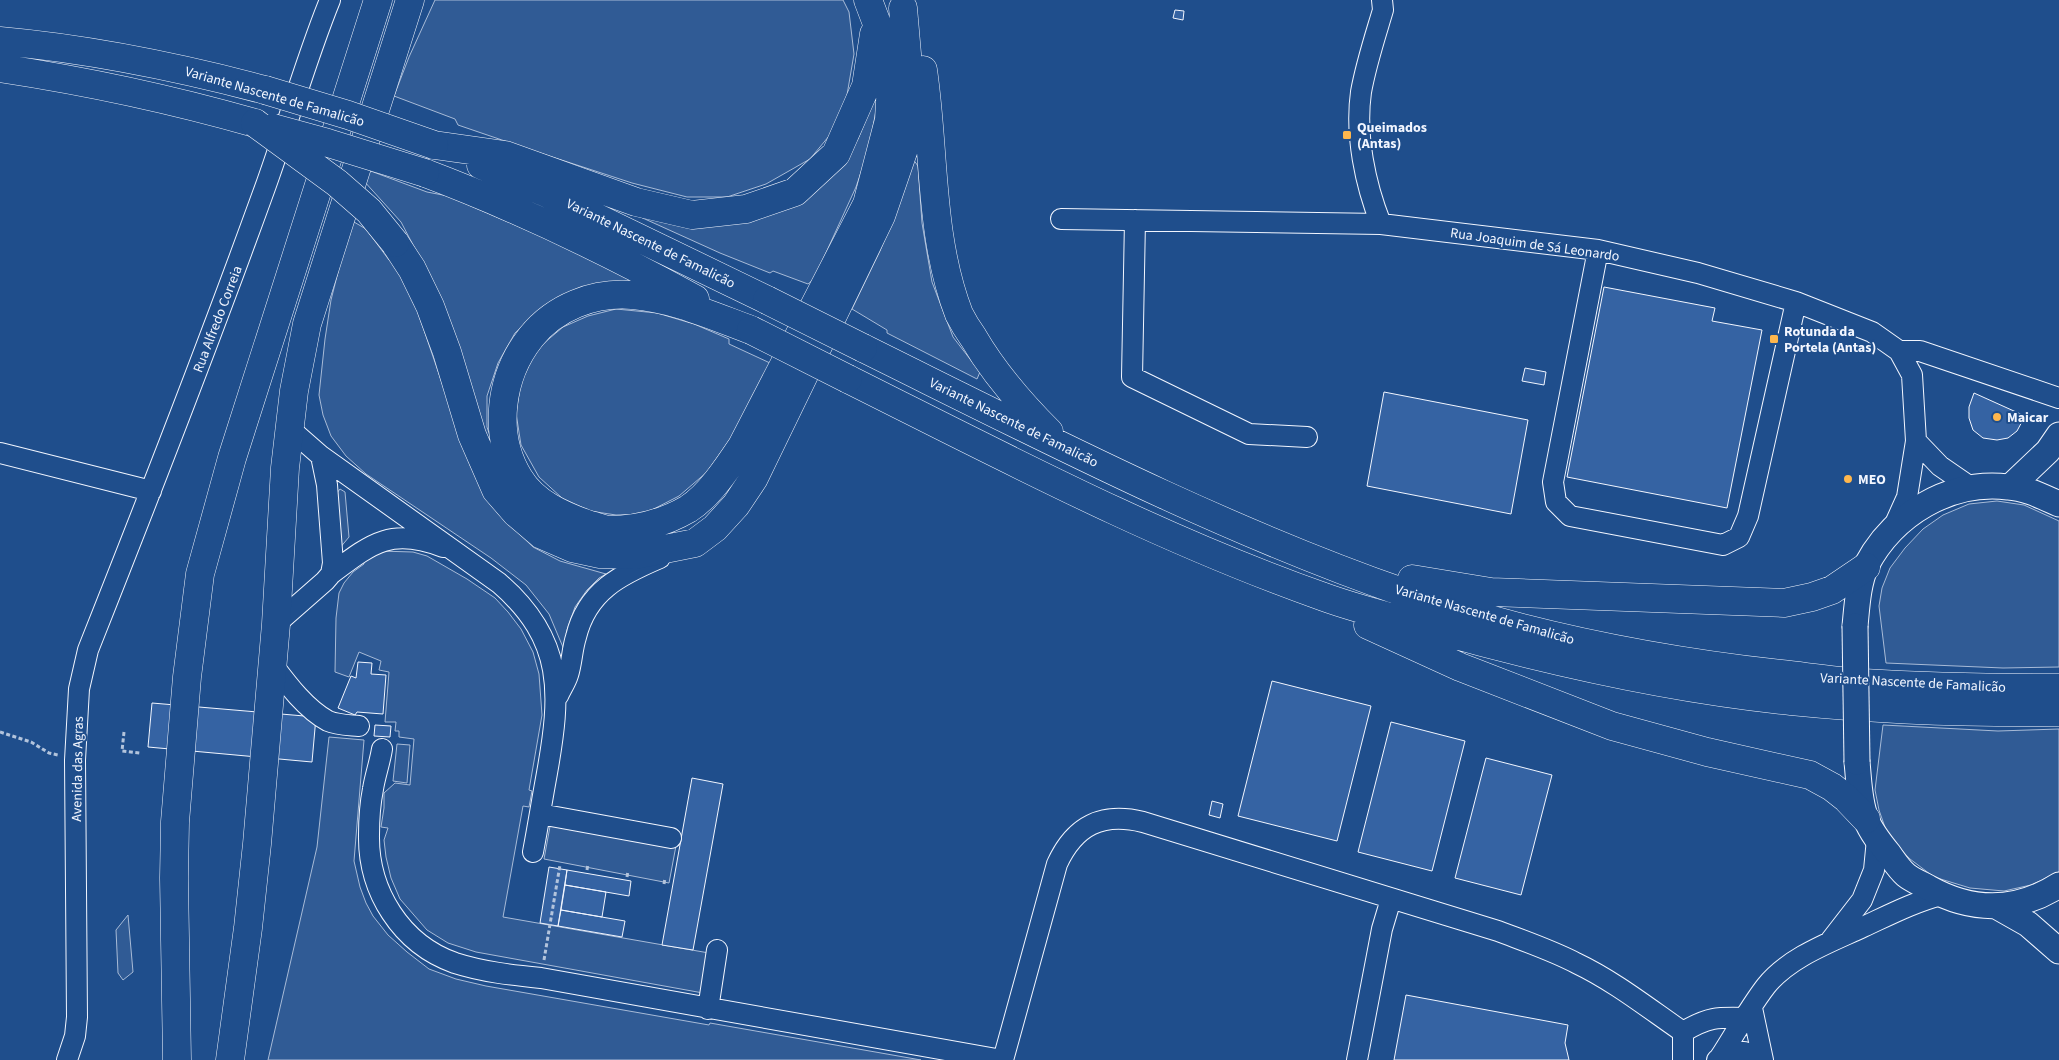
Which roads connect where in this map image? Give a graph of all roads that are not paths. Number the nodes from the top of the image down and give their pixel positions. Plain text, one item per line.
1 (330, 0) edge
2 (378, 0) edge
3 (410, 0) edge
4 (1382, 0) edge
5 (902, 4) edge
6 (871, 9) edge
7 (0, 41) edge
8 (0, 68) edge
9 (255, 123) junction
10 (434, 145) junction
11 (1060, 220) dead end
12 (1135, 220) junction
13 (1381, 224) junction
14 (1598, 250) junction
15 (1796, 302) junction
16 (751, 330) junction
17 (1899, 352) junction
18 (2059, 398) edge
19 (289, 428) junction
20 (2059, 435) edge
21 (1307, 437) dead end
22 (1916, 441) junction
23 (1064, 448) junction
24 (0, 453) edge
25 (321, 456) junction
26 (2010, 487) junction
27 (1972, 488) junction
28 (151, 491) junction
29 (2059, 504) edge
30 (1894, 526) junction
31 (695, 543) junction
32 (460, 554) junction
33 (1315, 559) junction
34 (1866, 567) junction
35 (1251, 570) junction
36 (331, 574) junction
37 (276, 624) junction
38 (273, 665) junction
39 (2059, 688) edge
40 (557, 698) junction
41 (2059, 712) edge
42 (359, 726) dead end
43 (382, 748) dead end
44 (540, 814) junction
45 (1871, 829) junction
46 (672, 838) dead end
47 (533, 852) dead end
48 (2059, 885) edge
49 (1941, 895) junction
50 (1391, 899) junction
51 (1998, 907) junction
52 (1829, 943) junction
53 (716, 950) dead end
54 (2059, 951) edge
55 (708, 1008) junction
56 (1749, 1013) junction
57 (1683, 1032) junction
58 (1718, 1058) edge
59 (67, 1060) edge
60 (177, 1060) edge
61 (230, 1060) edge
62 (1002, 1060) edge
63 (1358, 1060) edge
64 (1683, 1060) edge
65 (1762, 1060) edge

1 - 28 street, Rua Alfredo Correia
2 - 60 highway
3 - 19 highway
4 - 13 street
5 - 23 highway
5 - 31 highway
6 - 10 highway
6 - 16 highway
7 - 10 highway, Variante Nascente de Famalicão, bridge
8 - 9 highway, Variante Nascente de Famalicão
9 - 16 highway, Variante Nascente de Famalicão, bridge
9 - 31 highway, bridge
10 - 23 highway, Variante Nascente de Famalicão, bridge
11 - 12 street, Rua Joaquim de Sá Leonardo
12 - 13 street, Rua Joaquim de Sá Leonardo
12 - 21 street
13 - 14 street, Rua Joaquim de Sá Leonardo
14 - 15 street, Rua Joaquim de Sá Leonardo
14 - 15 street
15 - 17 street, Rua Joaquim de Sá Leonardo
16 - 35 highway, Variante Nascente de Famalicão, bridge
17 - 18 street
17 - 22 street, Rua Joaquim de Sá Leonardo
19 - 25 street
19 - 37 highway
20 - 26 main road
22 - 27 street
22 - 30 street, Rua Joaquim de Sá Leonardo
23 - 33 highway, Variante Nascente de Famalicão
24 - 28 street
25 - 32 street
25 - 36 street
26 - 27 main road
26 - 29 main road
27 - 30 main road
28 - 59 street, Avenida das Agras
30 - 34 main road
31 - 40 street
32 - 36 street
32 - 40 street
33 - 34 highway
33 - 39 highway, Variante Nascente de Famalicão
34 - 45 main road, bridge
35 - 41 highway, Variante Nascente de Famalicão
35 - 45 highway
36 - 37 street
37 - 38 highway
38 - 42 street
38 - 61 highway
40 - 44 street
43 - 55 street
44 - 46 street
44 - 47 street
45 - 49 main road
45 - 52 street
48 - 51 main road
49 - 51 main road
49 - 52 street
50 - 57 street
50 - 62 street
50 - 63 street
51 - 54 main road
52 - 56 street
53 - 55 street
55 - 62 street
56 - 57 street
56 - 58 street
56 - 65 street
57 - 64 street
58 - 65 street

